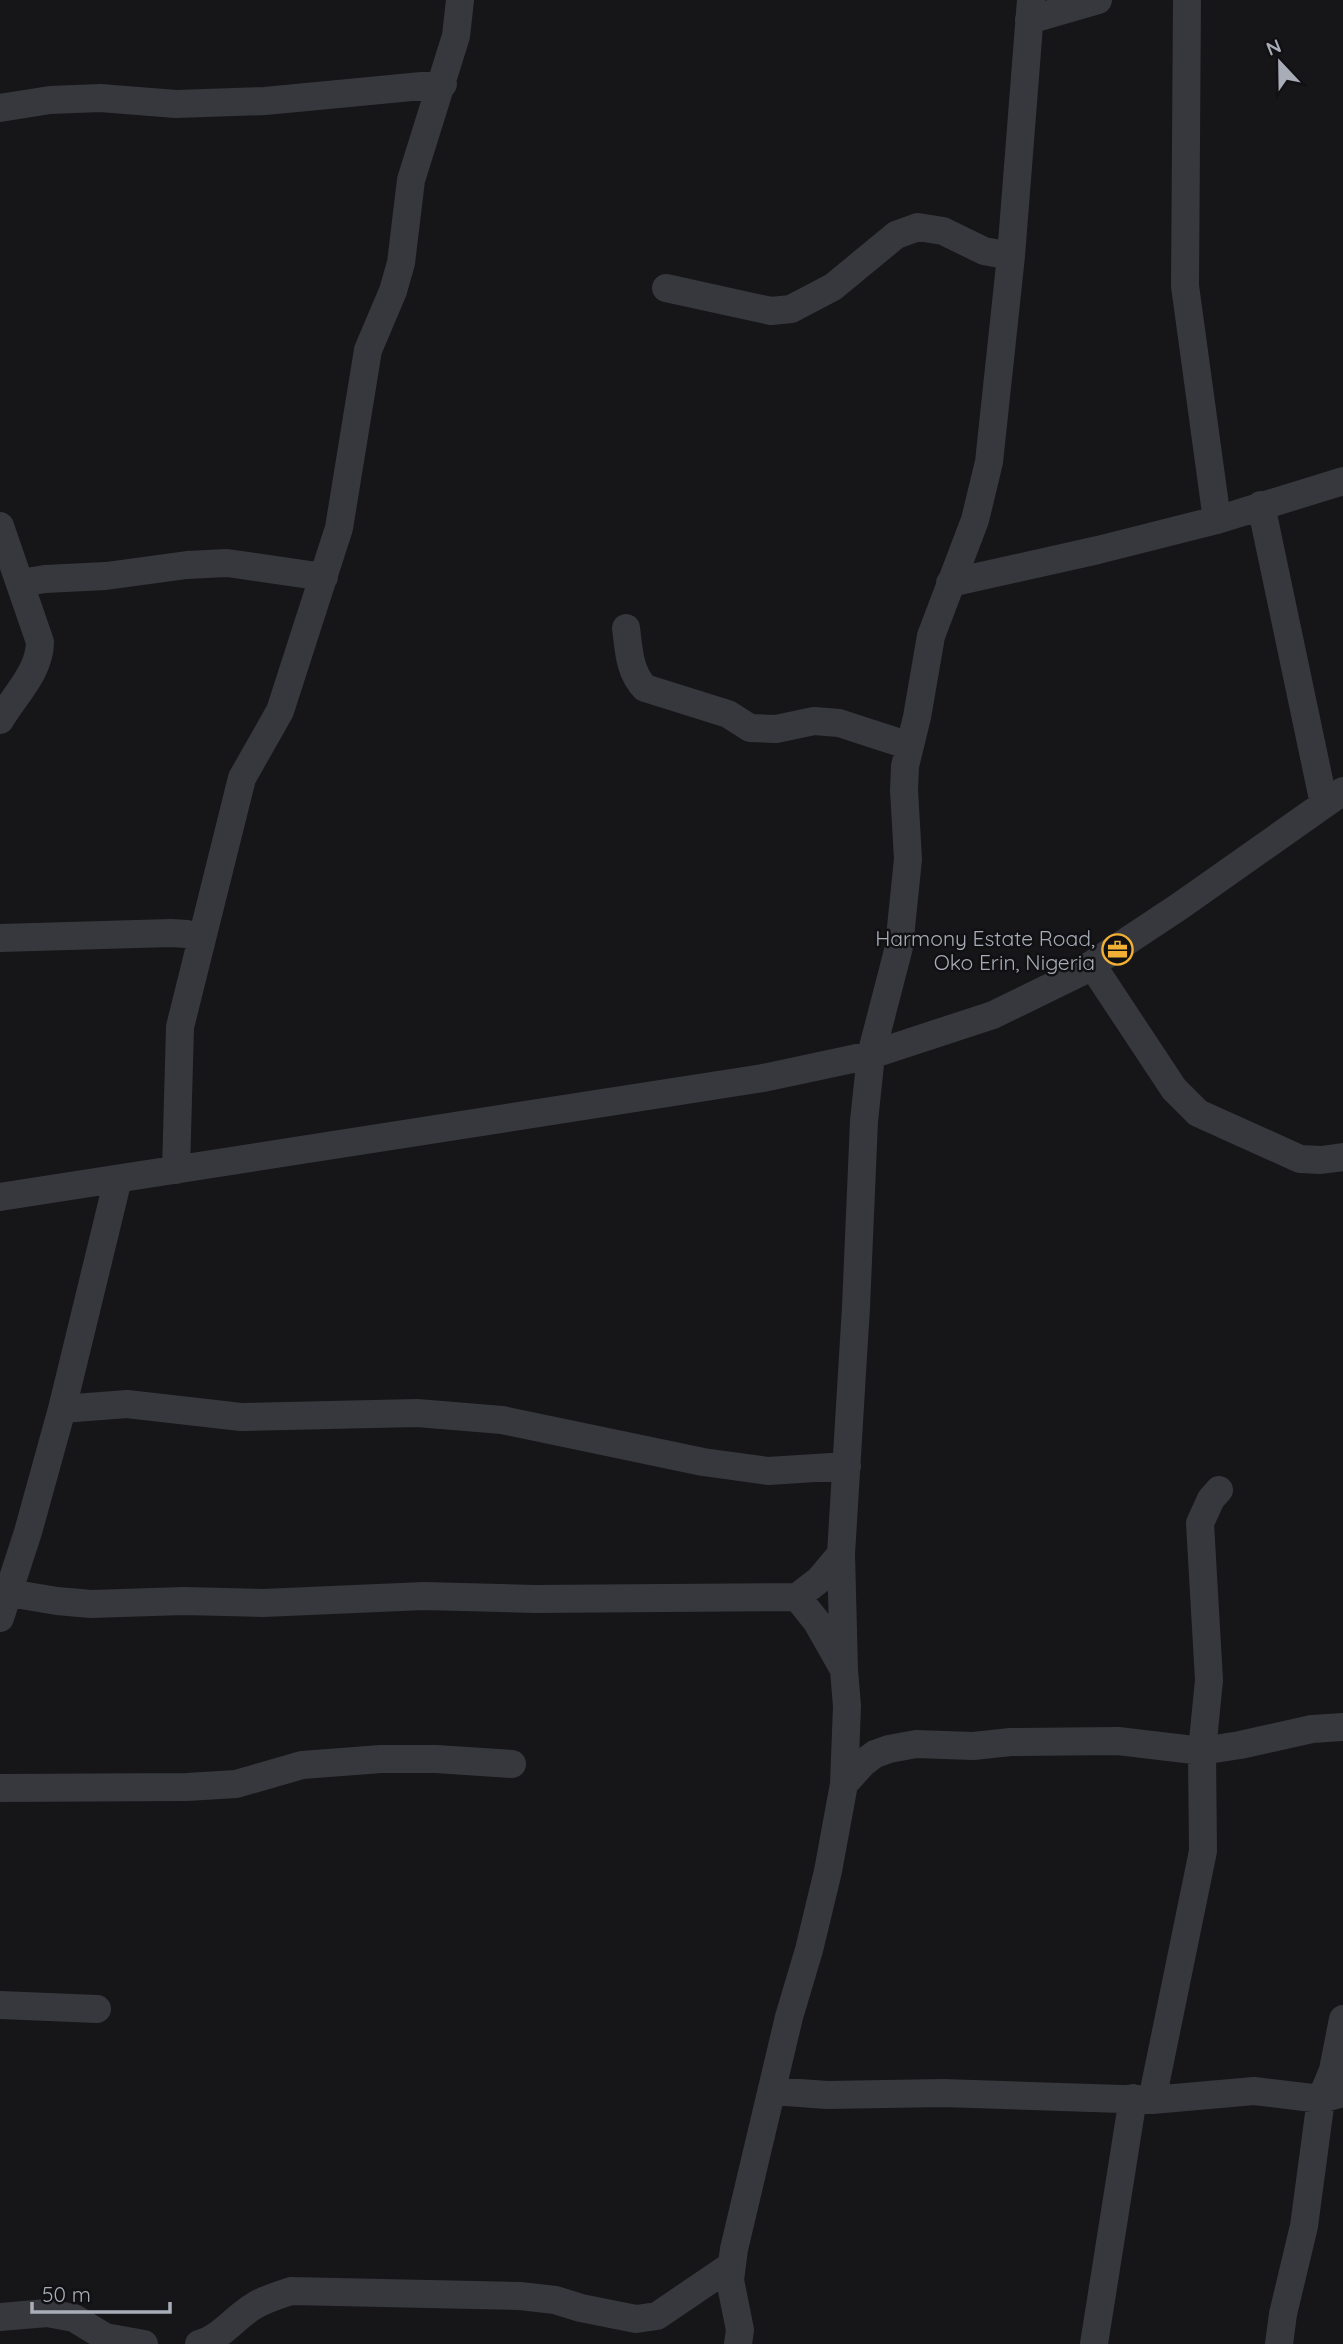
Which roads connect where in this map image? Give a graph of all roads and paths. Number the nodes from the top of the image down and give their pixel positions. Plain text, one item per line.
1 (460, 0) edge
2 (1098, 0) edge
3 (1187, 0) edge
4 (1030, 10) edge
5 (443, 84) junction
6 (0, 107) edge
7 (1011, 256) junction
8 (666, 288) dead end
9 (1343, 481) edge
10 (1261, 505) junction
11 (1217, 520) junction
12 (0, 526) edge
13 (324, 577) junction
14 (21, 583) junction
15 (950, 583) junction
16 (626, 628) dead end
17 (0, 720) edge
18 (910, 747) junction
19 (1333, 797) edge
20 (0, 938) edge
21 (201, 940) junction
22 (1092, 965) junction
23 (871, 1055) junction
24 (1343, 1157) edge
25 (176, 1170) junction
26 (118, 1179) junction
27 (0, 1197) edge
28 (62, 1409) junction
29 (847, 1466) junction
30 (1220, 1490) dead end
31 (841, 1554) junction
32 (797, 1597) junction
33 (5, 1605) edge
34 (844, 1670) junction
35 (1343, 1727) edge
36 (846, 1729) junction
37 (889, 1749) junction
38 (1202, 1751) junction
39 (512, 1764) dead end
40 (844, 1784) junction
41 (0, 1788) edge
42 (0, 2005) edge
43 (97, 2009) dead end
44 (1343, 2019) edge
45 (772, 2091) junction
46 (1332, 2096) edge
47 (1143, 2099) junction
48 (732, 2265) junction
49 (0, 2317) edge
50 (235, 2331) edge
51 (144, 2344) edge
52 (199, 2344) edge
53 (738, 2344) edge
54 (1094, 2344) edge
55 (1279, 2344) edge

1 - 5 street
2 - 4 street
3 - 11 street
4 - 7 street
5 - 6 street
5 - 13 street
7 - 8 street
7 - 15 street
9 - 10 street
10 - 11 street
10 - 19 street
11 - 15 street
12 - 14 street
13 - 14 street
13 - 21 street
14 - 17 street
15 - 18 street
16 - 18 street
18 - 23 street
19 - 22 street
20 - 21 street
21 - 25 street
22 - 23 street
22 - 24 street
23 - 25 street
23 - 29 street
25 - 26 street
26 - 27 street
26 - 28 street
28 - 29 street
28 - 33 street
29 - 31 street
30 - 38 street
31 - 32 street
31 - 34 street
32 - 33 street
32 - 34 street
34 - 36 street
35 - 38 street
36 - 37 street
36 - 40 street
37 - 38 street
37 - 40 street
38 - 47 street
39 - 41 street
40 - 45 street
42 - 43 street
44 - 46 street
45 - 47 street
45 - 48 street
46 - 47 street
46 - 55 street
47 - 54 street
48 - 50 street
48 - 53 street
49 - 51 street
50 - 52 street

